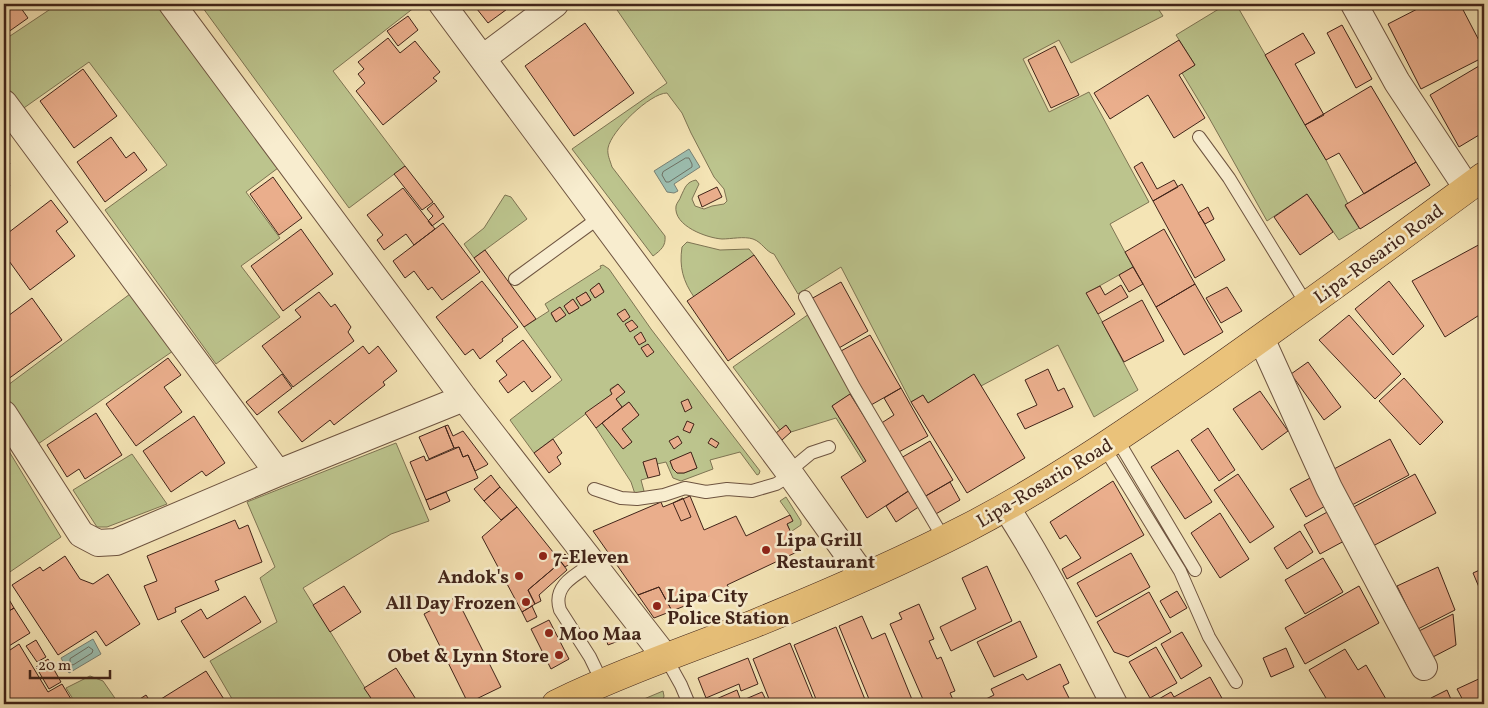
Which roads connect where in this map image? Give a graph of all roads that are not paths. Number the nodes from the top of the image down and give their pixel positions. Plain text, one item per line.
1 (172, 4) edge
2 (442, 4) edge
3 (555, 4) edge
4 (1354, 4) edge
5 (483, 58) junction
6 (4, 103) edge
7 (1199, 137) dead end
8 (1476, 182) edge
9 (600, 217) junction
10 (515, 279) dead end
11 (805, 297) dead end
12 (1306, 305) junction
13 (1261, 338) junction
14 (464, 398) junction
15 (4, 414) edge
16 (1110, 443) junction
17 (829, 447) dead end
18 (278, 473) junction
19 (790, 473) junction
20 (594, 489) dead end
21 (1006, 507) junction
22 (944, 539) junction
23 (592, 564) junction
24 (1195, 570) dead end
25 (864, 577) junction
26 (666, 658) junction
27 (1424, 667) dead end
28 (1236, 682) dead end
29 (602, 684) junction
30 (556, 704) edge
31 (689, 704) edge
32 (1114, 704) edge

1 - 14 street
2 - 5 street
3 - 5 street
4 - 8 street
5 - 9 street
6 - 18 street
7 - 12 lane
8 - 12 main road, Lipa-Rosario Road
9 - 10 lane
9 - 19 street
11 - 22 lane
12 - 13 main road, Lipa-Rosario Road
13 - 16 main road, Lipa-Rosario Road
13 - 27 street
14 - 18 street
14 - 23 street
15 - 18 street
16 - 21 main road, Lipa-Rosario Road
16 - 24 lane
16 - 28 lane
17 - 19 lane
19 - 20 lane
19 - 25 street
21 - 22 main road, Lipa-Rosario Road
21 - 32 street
22 - 25 main road, Lipa-Rosario Road
23 - 26 street
23 - 29 lane
25 - 26 main road, Lipa-Rosario Road
26 - 29 main road, Lipa-Rosario Road
26 - 31 lane
29 - 30 main road, Lipa-Rosario Road

